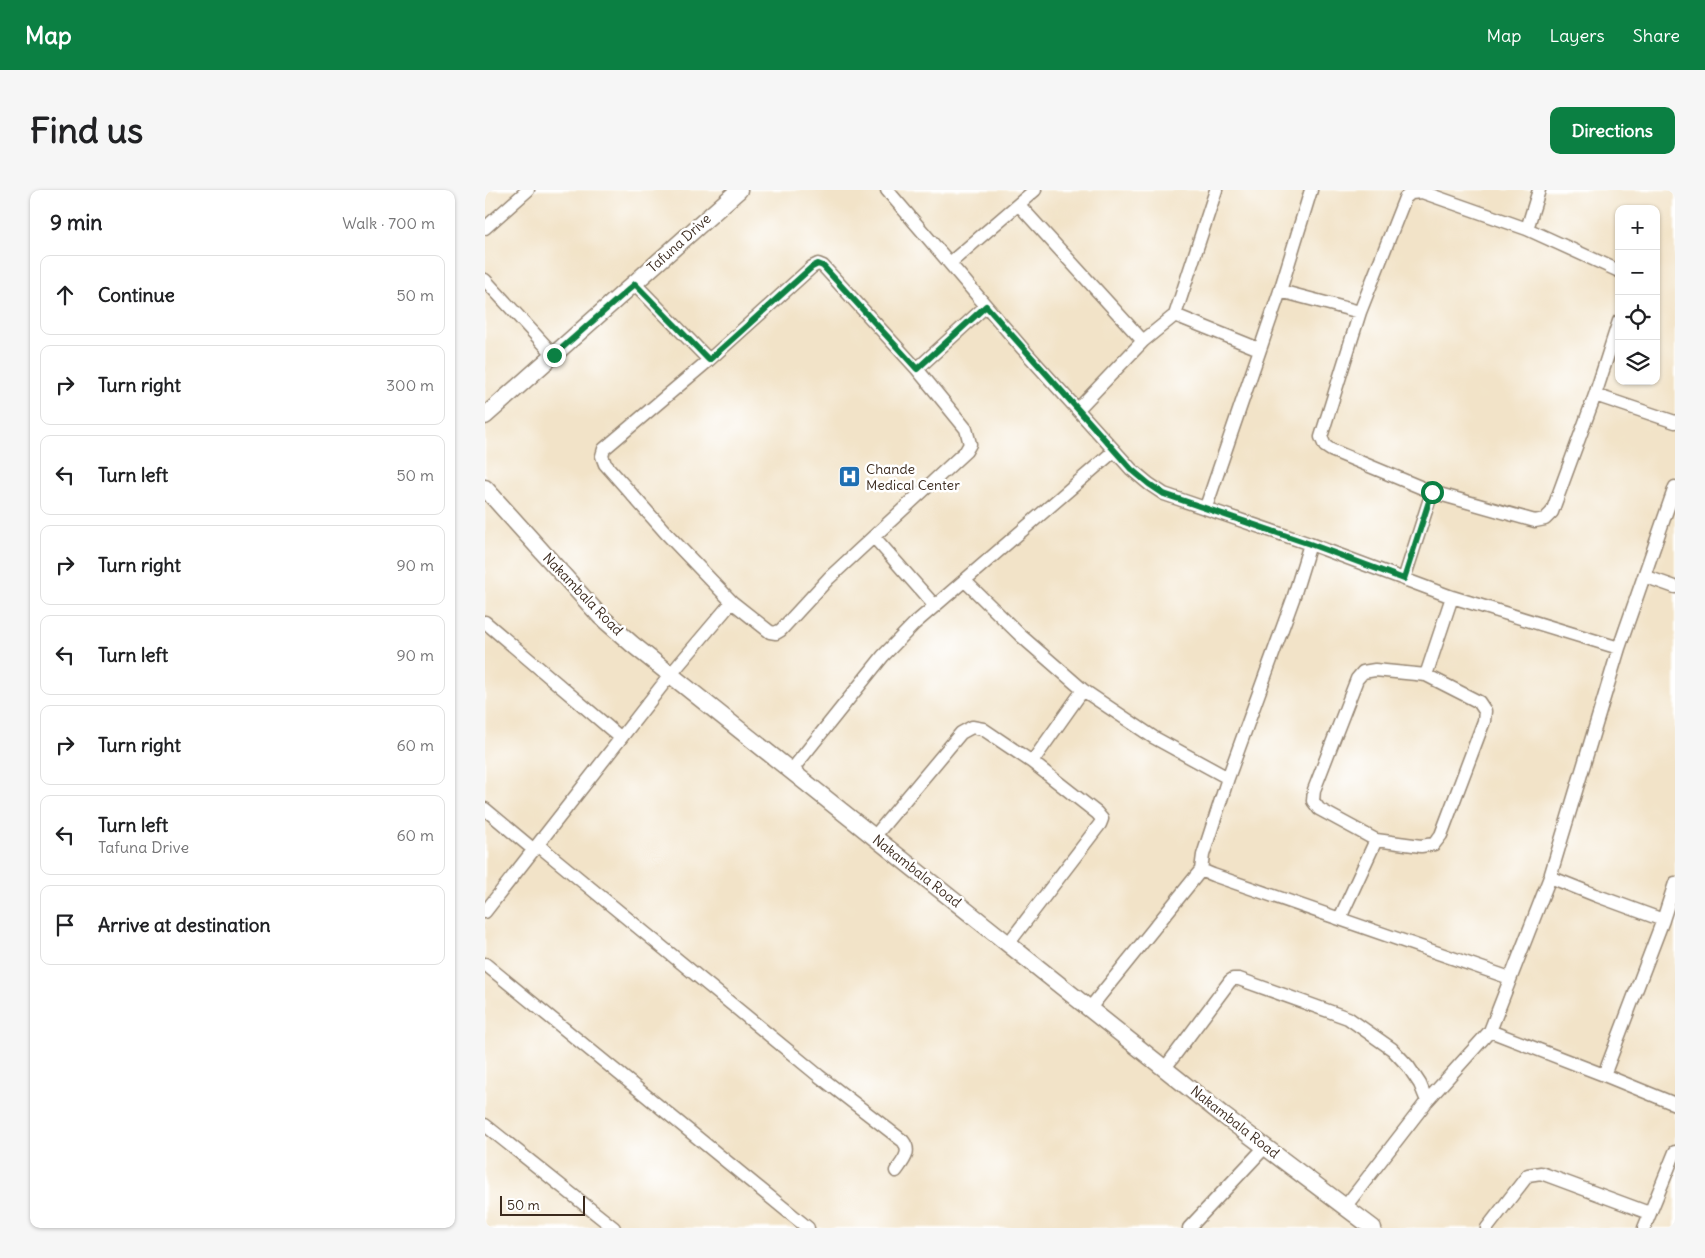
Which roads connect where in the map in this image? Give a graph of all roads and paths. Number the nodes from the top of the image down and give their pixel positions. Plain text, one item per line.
1 (528, 190) edge
2 (739, 190) edge
3 (1035, 190) edge
4 (1216, 190) edge
5 (1311, 190) edge
6 (1539, 190) edge
7 (892, 192) edge
8 (1019, 205) junction
9 (485, 228) edge
10 (1527, 229) junction
11 (949, 263) junction
12 (1615, 269) edge
13 (485, 280) edge
14 (635, 284) junction
15 (1280, 291) junction
16 (986, 306) junction
17 (1360, 312) junction
18 (1175, 315) junction
19 (1615, 333) edge
20 (1143, 341) junction
21 (1259, 349) junction
22 (554, 355) junction
23 (709, 360) junction
24 (917, 369) junction
25 (1595, 395) junction
26 (1078, 409) junction
27 (485, 416) edge
28 (1675, 422) edge
29 (1114, 451) junction
30 (1675, 487) edge
31 (485, 488) edge
32 (1432, 492) junction
33 (1206, 507) junction
34 (874, 538) junction
35 (1310, 544) junction
36 (1644, 576) junction
37 (1404, 579) junction
38 (965, 580) junction
39 (1675, 587) edge
40 (1452, 597) junction
41 (732, 602) junction
42 (934, 605) junction
43 (485, 622) edge
44 (1619, 648) junction
45 (671, 674) junction
46 (1426, 675) junction
47 (1083, 690) junction
48 (621, 738) junction
49 (1032, 762) junction
50 (791, 772) junction
51 (1228, 778) junction
52 (485, 808) edge
53 (873, 837) junction
54 (1376, 840) junction
55 (536, 847) junction
56 (1201, 870) junction
57 (1550, 877) junction
58 (1675, 884) edge
59 (485, 912) edge
60 (1340, 918) junction
61 (1663, 920) junction
62 (1008, 944) junction
63 (485, 964) edge
64 (1510, 978) junction
65 (1090, 1008) junction
66 (1490, 1031) junction
67 (1165, 1068) junction
68 (1604, 1075) junction
69 (1427, 1101) junction
70 (1675, 1104) edge
71 (485, 1126) edge
72 (1266, 1146) junction
73 (1675, 1152) edge
74 (896, 1172) dead end
75 (1345, 1207) junction
76 (1649, 1213) junction
77 (614, 1228) edge
78 (808, 1228) edge
79 (1189, 1228) edge
80 (1373, 1228) edge
81 (1487, 1228) edge
82 (1644, 1228) edge

1 - 9 street
2 - 14 main road, Tafuna Drive
3 - 8 street
4 - 18 street
5 - 15 street
6 - 10 street
7 - 11 street
8 - 11 street
8 - 20 street
10 - 12 street
10 - 17 street
11 - 16 street
13 - 22 street
14 - 22 main road, Tafuna Drive
14 - 23 street
15 - 17 street
15 - 21 street
16 - 24 street
16 - 26 street
17 - 32 street
18 - 20 street
18 - 21 street
19 - 25 street
20 - 26 street
21 - 33 street
22 - 27 main road, Tafuna Drive
23 - 24 street
23 - 41 street
24 - 34 street
25 - 28 street
25 - 32 street
26 - 29 street
29 - 33 street
29 - 38 street
30 - 36 street
31 - 45 main road, Nakambala Road
32 - 37 street
33 - 35 street
34 - 41 street
34 - 42 street
35 - 37 street
35 - 51 street
36 - 39 street
36 - 44 street
37 - 40 street
38 - 42 street
38 - 47 street
40 - 44 street
40 - 46 street
41 - 45 street
42 - 50 street
43 - 48 street
44 - 57 street
45 - 48 street
45 - 50 main road, Nakambala Road
46 - 54 street
46 - 54 street
47 - 49 street
47 - 51 street
48 - 55 street
49 - 53 street
49 - 62 street
50 - 53 main road, Nakambala Road
51 - 56 street
52 - 55 street
53 - 62 main road, Nakambala Road
54 - 60 street
55 - 59 street
55 - 74 street
56 - 60 street
56 - 65 street
57 - 61 street
57 - 64 street
58 - 61 street
60 - 64 street
61 - 68 street
62 - 65 main road, Nakambala Road
63 - 78 street
64 - 66 street
65 - 67 main road, Nakambala Road
66 - 68 street
66 - 69 street
67 - 69 street
67 - 72 main road, Nakambala Road
68 - 70 street
69 - 75 street
71 - 77 street
72 - 75 main road, Nakambala Road
72 - 79 street
73 - 76 street
75 - 80 main road, Nakambala Road
76 - 81 street
76 - 82 street

